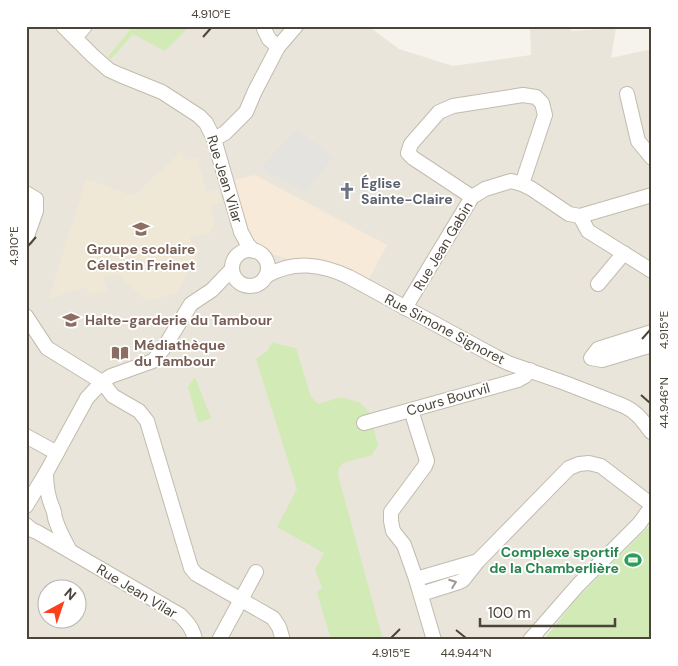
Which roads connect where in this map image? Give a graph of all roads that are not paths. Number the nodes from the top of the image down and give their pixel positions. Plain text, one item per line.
1 (63, 26) edge
2 (85, 26) edge
3 (266, 26) edge
4 (296, 26) edge
5 (75, 38) junction
6 (278, 47) junction
7 (627, 94) dead end
8 (214, 139) junction
9 (652, 158) edge
10 (522, 184) junction
11 (26, 193) edge
12 (652, 195) edge
13 (472, 197) junction
14 (580, 216) junction
15 (240, 232) junction
16 (26, 239) edge
17 (624, 253) junction
18 (238, 254) junction
19 (260, 254) junction
20 (286, 267) junction
21 (232, 269) junction
22 (652, 271) edge
23 (266, 276) junction
24 (241, 284) junction
25 (598, 284) dead end
26 (212, 290) junction
27 (405, 308) junction
28 (26, 316) edge
29 (652, 332) edge
30 (652, 345) edge
31 (530, 370) junction
32 (102, 382) junction
33 (411, 410) junction
34 (364, 423) dead end
35 (651, 432) edge
36 (26, 436) edge
37 (652, 442) edge
38 (57, 453) junction
39 (46, 473) junction
40 (27, 504) edge
41 (50, 504) junction
42 (652, 506) edge
43 (55, 519) junction
44 (29, 528) edge
45 (70, 551) junction
46 (478, 561) junction
47 (256, 572) dead end
48 (416, 579) junction
49 (421, 594) junction
50 (241, 600) junction
51 (195, 640) edge
52 (219, 640) edge
53 (283, 640) edge
54 (434, 640) edge
55 (530, 640) edge

1 - 5 street, Rue Jean Vilar
2 - 5 street
3 - 6 street
4 - 6 street
5 - 8 street, Rue Jean Vilar
6 - 8 street
7 - 9 street
8 - 15 street, Rue Jean Vilar
10 - 13 street, Rue Jean Gabin
10 - 13 street
10 - 14 street
11 - 16 street
12 - 14 street
13 - 27 street, Rue Jean Gabin
14 - 17 street
15 - 18 street, Rue Jean Vilar
15 - 19 street, Rue Jean Vilar
17 - 22 street
17 - 25 street
18 - 19 street
18 - 21 street
19 - 20 street, Rue Simone Signoret
19 - 23 street
20 - 23 street, Rue Simone Signoret
20 - 27 street, Rue Simone Signoret
21 - 24 street
21 - 26 street
23 - 24 street
24 - 26 street
26 - 32 street
27 - 31 street, Rue Simone Signoret
28 - 32 street
29 - 30 street
31 - 33 street, Cours Bourvil
31 - 35 street, Rue Simone Signoret
32 - 38 street
32 - 50 street
33 - 34 street, Cours Bourvil
33 - 48 street
35 - 37 street
36 - 38 street
38 - 39 street
39 - 40 street
39 - 41 street
40 - 41 street
41 - 43 street
42 - 46 street
42 - 55 street
43 - 44 street, Rue Jean Vilar
43 - 45 street
44 - 45 street, Rue Jean Vilar
45 - 51 street, Rue Jean Vilar
46 - 48 street
49 -> 46 street
47 - 50 street
48 - 49 street
49 - 54 street
50 - 52 street
50 - 53 street

